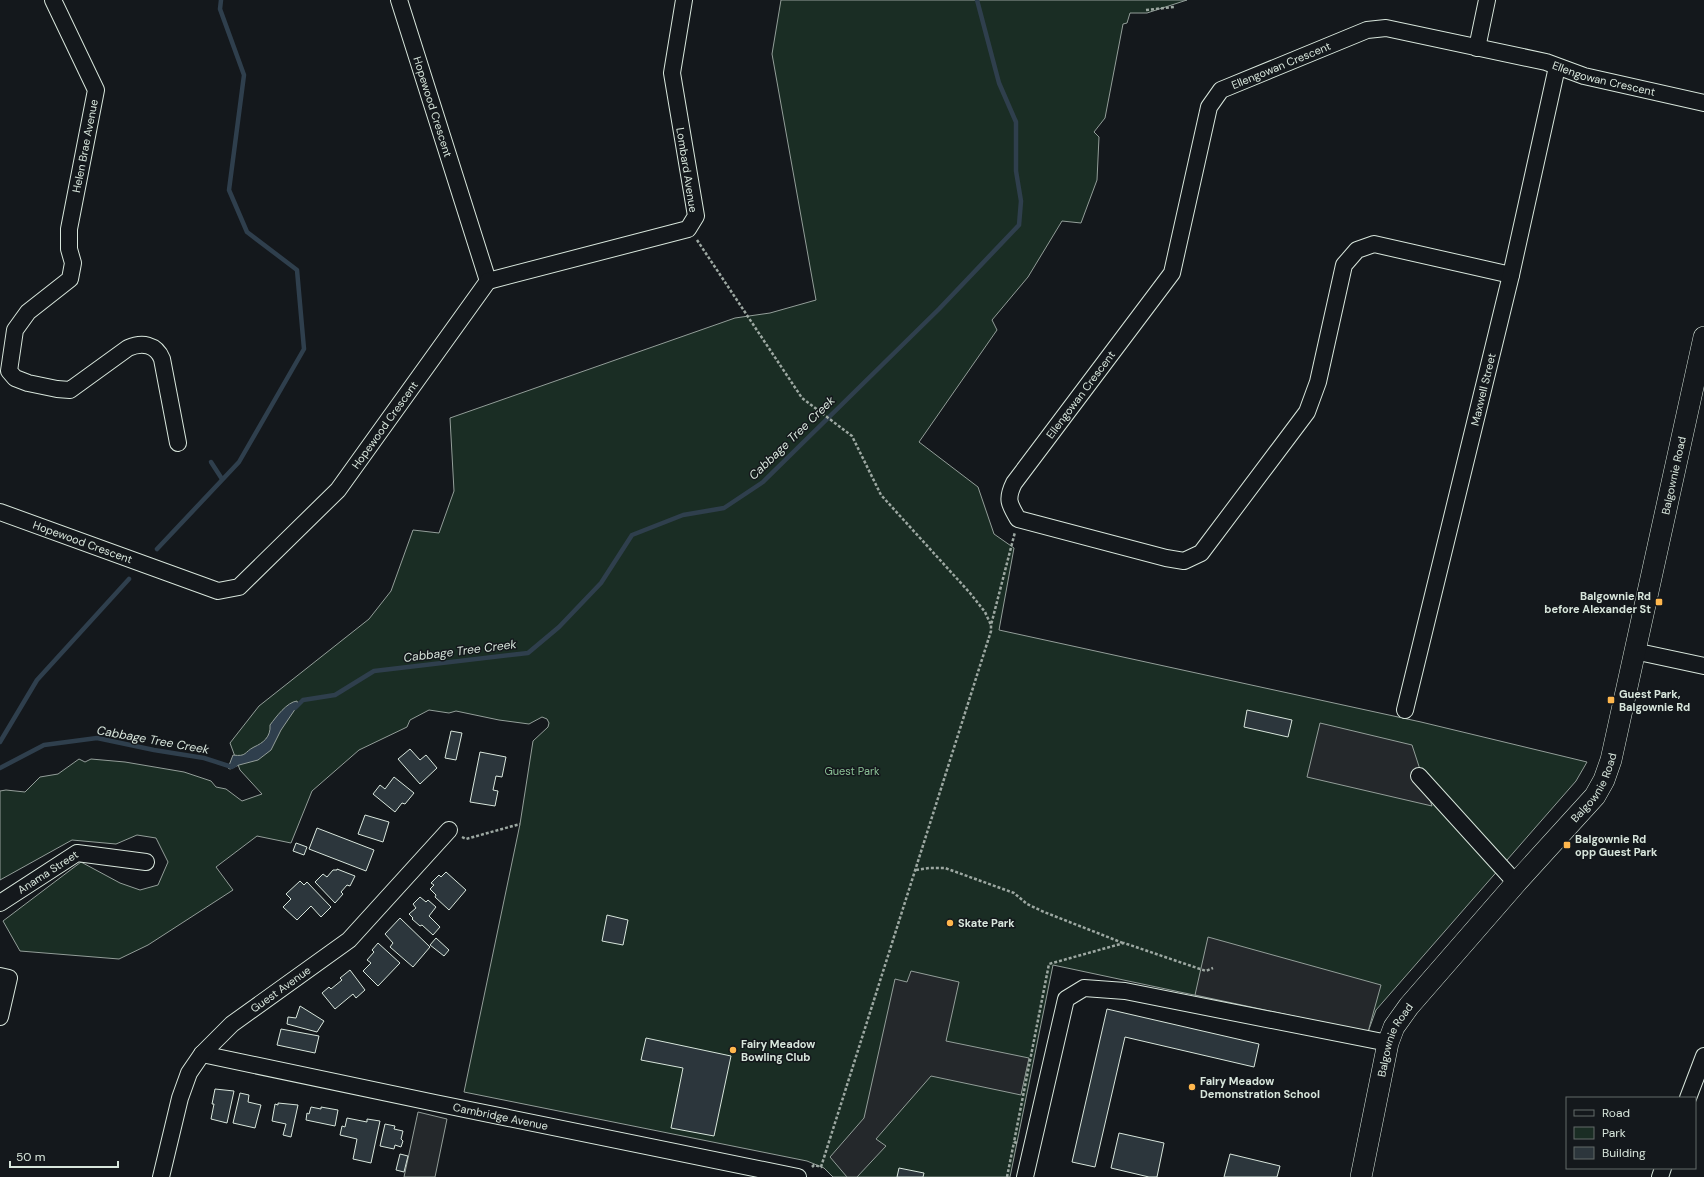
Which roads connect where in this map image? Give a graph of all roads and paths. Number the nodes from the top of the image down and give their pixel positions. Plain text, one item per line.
1 (53, 0) edge
2 (399, 0) edge
3 (684, 0) edge
4 (1487, 0) edge
5 (1174, 7) dead end
6 (1146, 10) dead end
7 (1477, 48) junction
8 (1557, 67) junction
9 (1704, 103) edge
10 (688, 228) junction
11 (1511, 275) junction
12 (488, 281) junction
13 (1704, 337) edge
14 (178, 443) dead end
15 (0, 512) edge
16 (1018, 519) junction
17 (991, 625) junction
18 (1634, 651) junction
19 (1704, 666) edge
20 (1405, 710) dead end
21 (1419, 776) dead end
22 (520, 824) dead end
23 (449, 830) joint
24 (146, 862) dead end
25 (916, 870) junction
26 (1516, 883) junction
27 (0, 903) edge
28 (1124, 943) junction
29 (1213, 968) dead end
30 (0, 976) edge
31 (0, 1017) edge
32 (1388, 1043) junction
33 (202, 1054) junction
34 (1704, 1056) edge
35 (1688, 1097) edge
36 (812, 1167) dead end
37 (161, 1177) edge
38 (798, 1177) edge
39 (1007, 1177) edge
40 (1025, 1177) edge
41 (1361, 1177) edge

1 - 14 street, Helen Brae Avenue
2 - 12 street, Hopewood Crescent
3 - 10 street, Lombard Avenue
4 - 7 street
5 - 6 path
7 - 8 street, Ellengowan Crescent
7 - 16 street, Ellengowan Crescent
8 - 9 street, Ellengowan Crescent
8 - 11 street, Maxwell Street
10 - 12 street, Lombard Avenue
10 - 17 path
11 - 16 street
11 - 20 street, Maxwell Street
12 - 15 street, Hopewood Crescent
13 - 18 main road, Balgownie Road
16 - 17 path
17 - 25 path
18 - 19 street
18 - 26 main road, Balgownie Road
21 - 26 street
22 - 23 path
23 - 33 street, Guest Avenue
24 - 27 street, Anama Street
25 - 28 path
25 - 36 path
26 - 32 main road, Balgownie Road
28 - 29 path
28 - 39 path
30 - 31 street
32 - 40 street
32 - 41 main road, Balgownie Road
33 - 37 street, Guest Avenue
33 - 38 street, Cambridge Avenue
34 - 35 street

